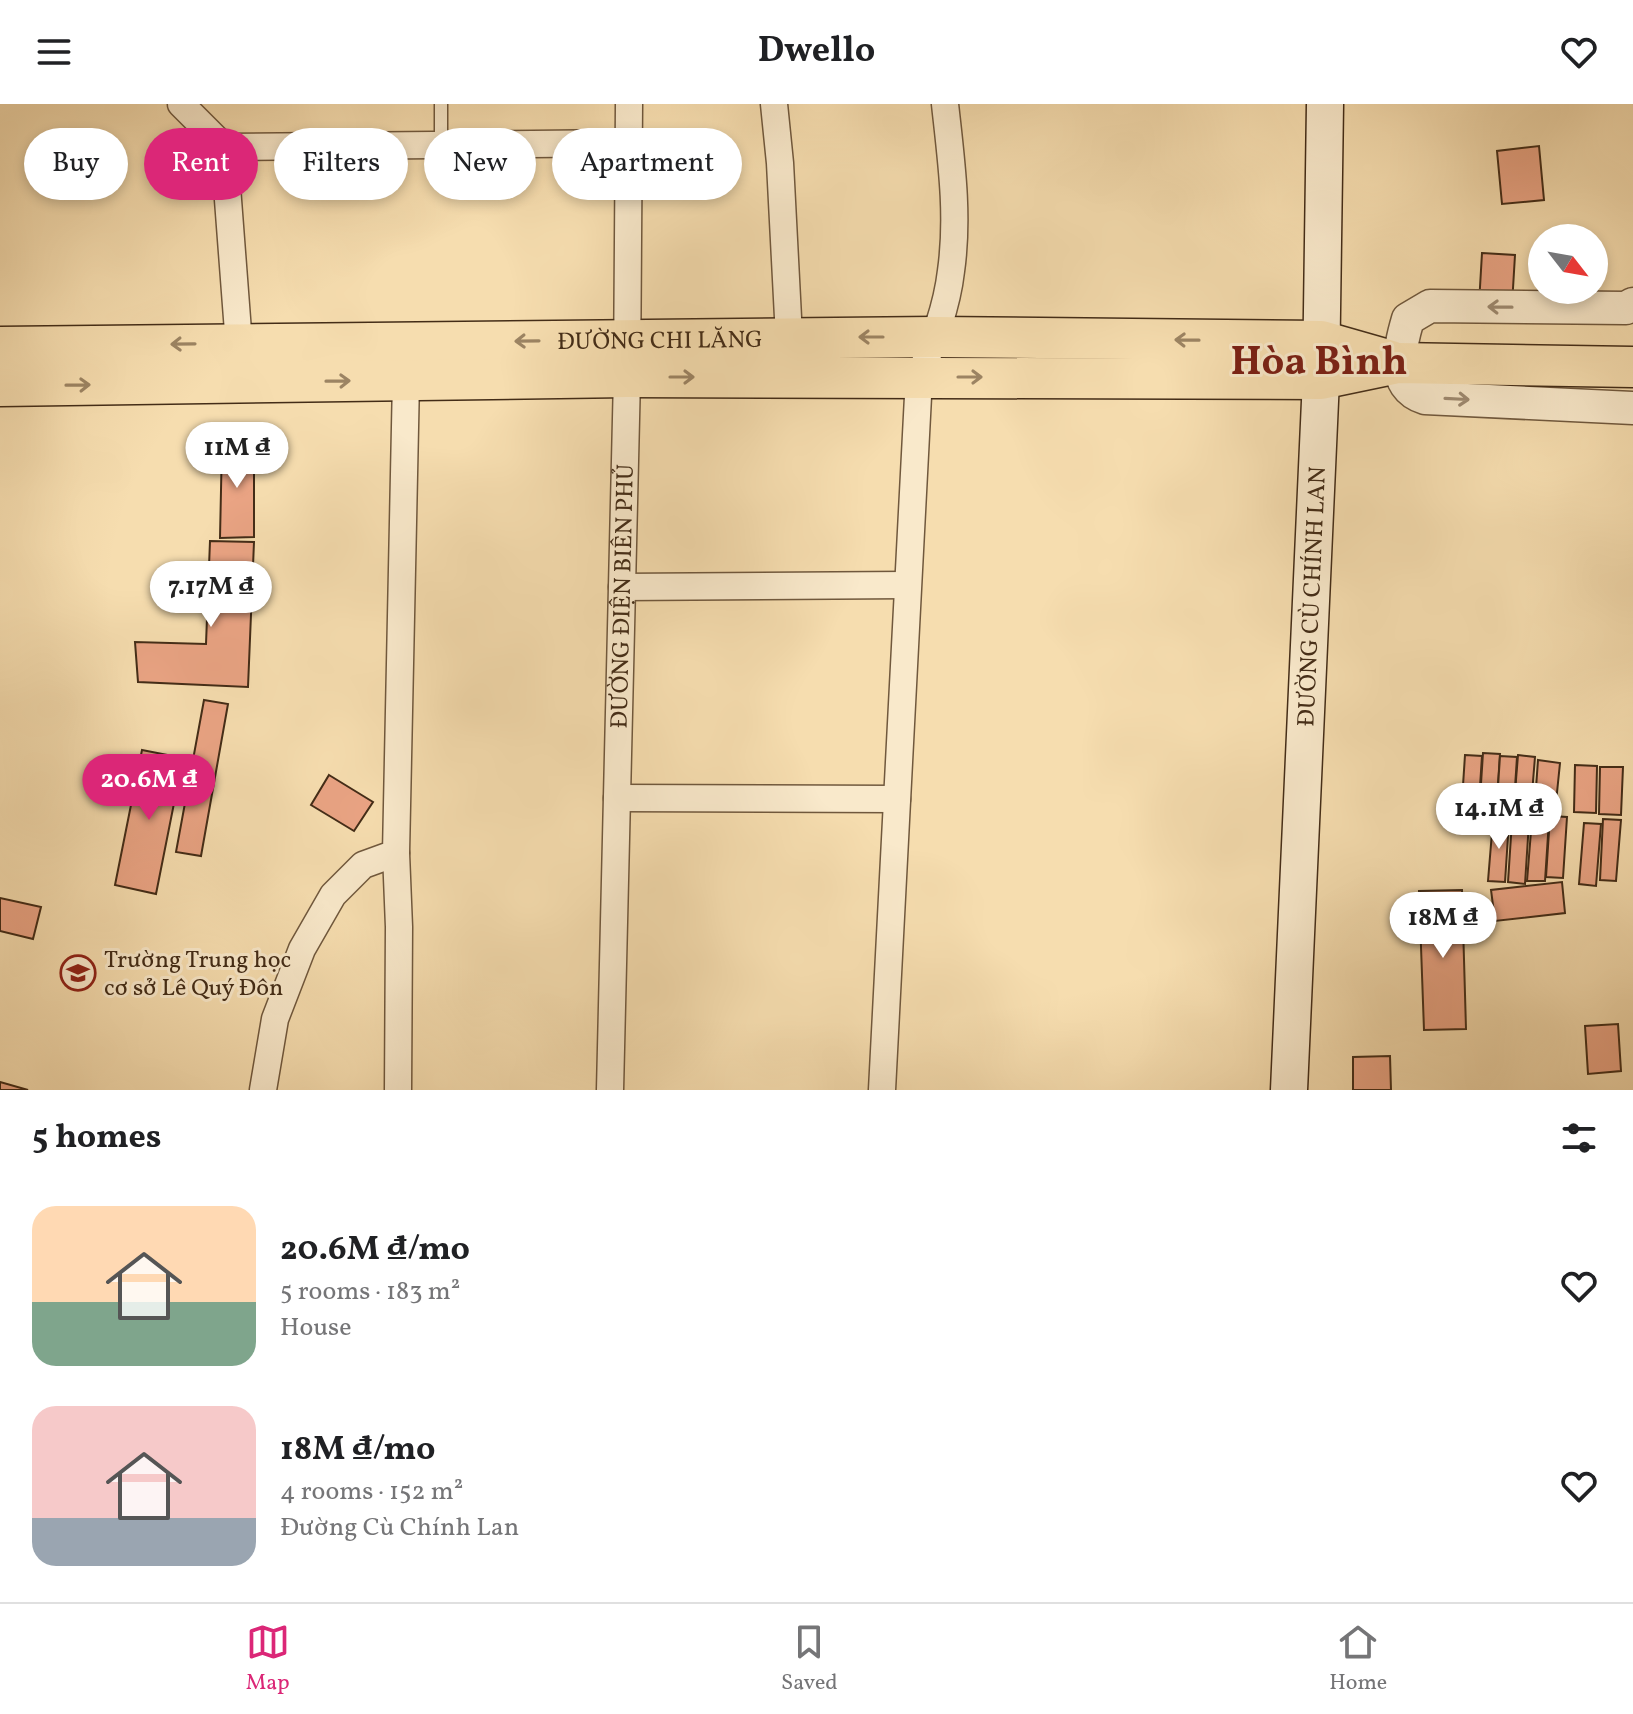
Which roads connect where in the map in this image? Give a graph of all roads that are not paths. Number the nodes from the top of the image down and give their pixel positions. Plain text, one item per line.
1 (181, 104) edge
2 (441, 104) edge
3 (629, 104) edge
4 (774, 104) edge
5 (945, 104) edge
6 (1325, 104) edge
7 (205, 128) edge
8 (441, 128) edge
9 (628, 128) edge
10 (424, 144) edge
11 (258, 147) edge
12 (228, 200) edge
13 (628, 200) edge
14 (1633, 304) edge
15 (789, 337) junction
16 (935, 337) junction
17 (0, 347) edge
18 (627, 358) junction
19 (1321, 360) junction
20 (240, 363) junction
21 (1398, 363) junction
22 (1615, 367) edge
23 (919, 377) junction
24 (406, 380) junction
25 (0, 386) edge
26 (1633, 408) edge
27 (907, 585) junction
28 (622, 587) junction
29 (617, 798) junction
30 (897, 799) junction
31 (396, 853) junction
32 (263, 1090) edge
33 (398, 1090) edge
34 (610, 1090) edge
35 (882, 1090) edge
36 (1289, 1090) edge

1 - 7 street
2 - 8 lane
3 - 9 street, ĐƯỜNG ĐIỆN BIÊN PHỦ
4 - 15 street
5 - 16 street
6 - 19 main road, ĐƯỜNG CÙ CHÍNH LAN
10 - 11 street
12 - 20 street
13 - 18 street, ĐƯỜNG ĐIỆN BIÊN PHỦ
14 -> 21 street
16 -> 15 main road, ĐƯỜNG CHI LĂNG
15 - 18 main road, ĐƯỜNG CHI LĂNG
19 -> 16 main road, ĐƯỜNG CHI LĂNG
16 - 23 street
20 -> 17 main road, ĐƯỜNG CHI LĂNG
18 -> 20 main road, ĐƯỜNG CHI LĂNG
18 -> 23 main road, ĐƯỜNG CHI LĂNG
18 - 24 main road, ĐƯỜNG CHI LĂNG
18 - 28 street, ĐƯỜNG ĐIỆN BIÊN PHỦ
19 - 21 main road
23 -> 19 main road, ĐƯỜNG CHI LĂNG
19 - 36 main road, ĐƯỜNG CÙ CHÍNH LAN
20 -> 24 main road, ĐƯỜNG CHI LĂNG
25 -> 20 main road, ĐƯỜNG CHI LĂNG
21 - 22 main road
21 -> 26 street
23 - 27 street
24 - 31 street
27 - 28 street
27 - 30 street
28 - 29 street, ĐƯỜNG ĐIỆN BIÊN PHỦ
29 - 30 street
29 - 34 street, ĐƯỜNG ĐIỆN BIÊN PHỦ
30 - 35 street
31 - 32 street
31 - 33 street

